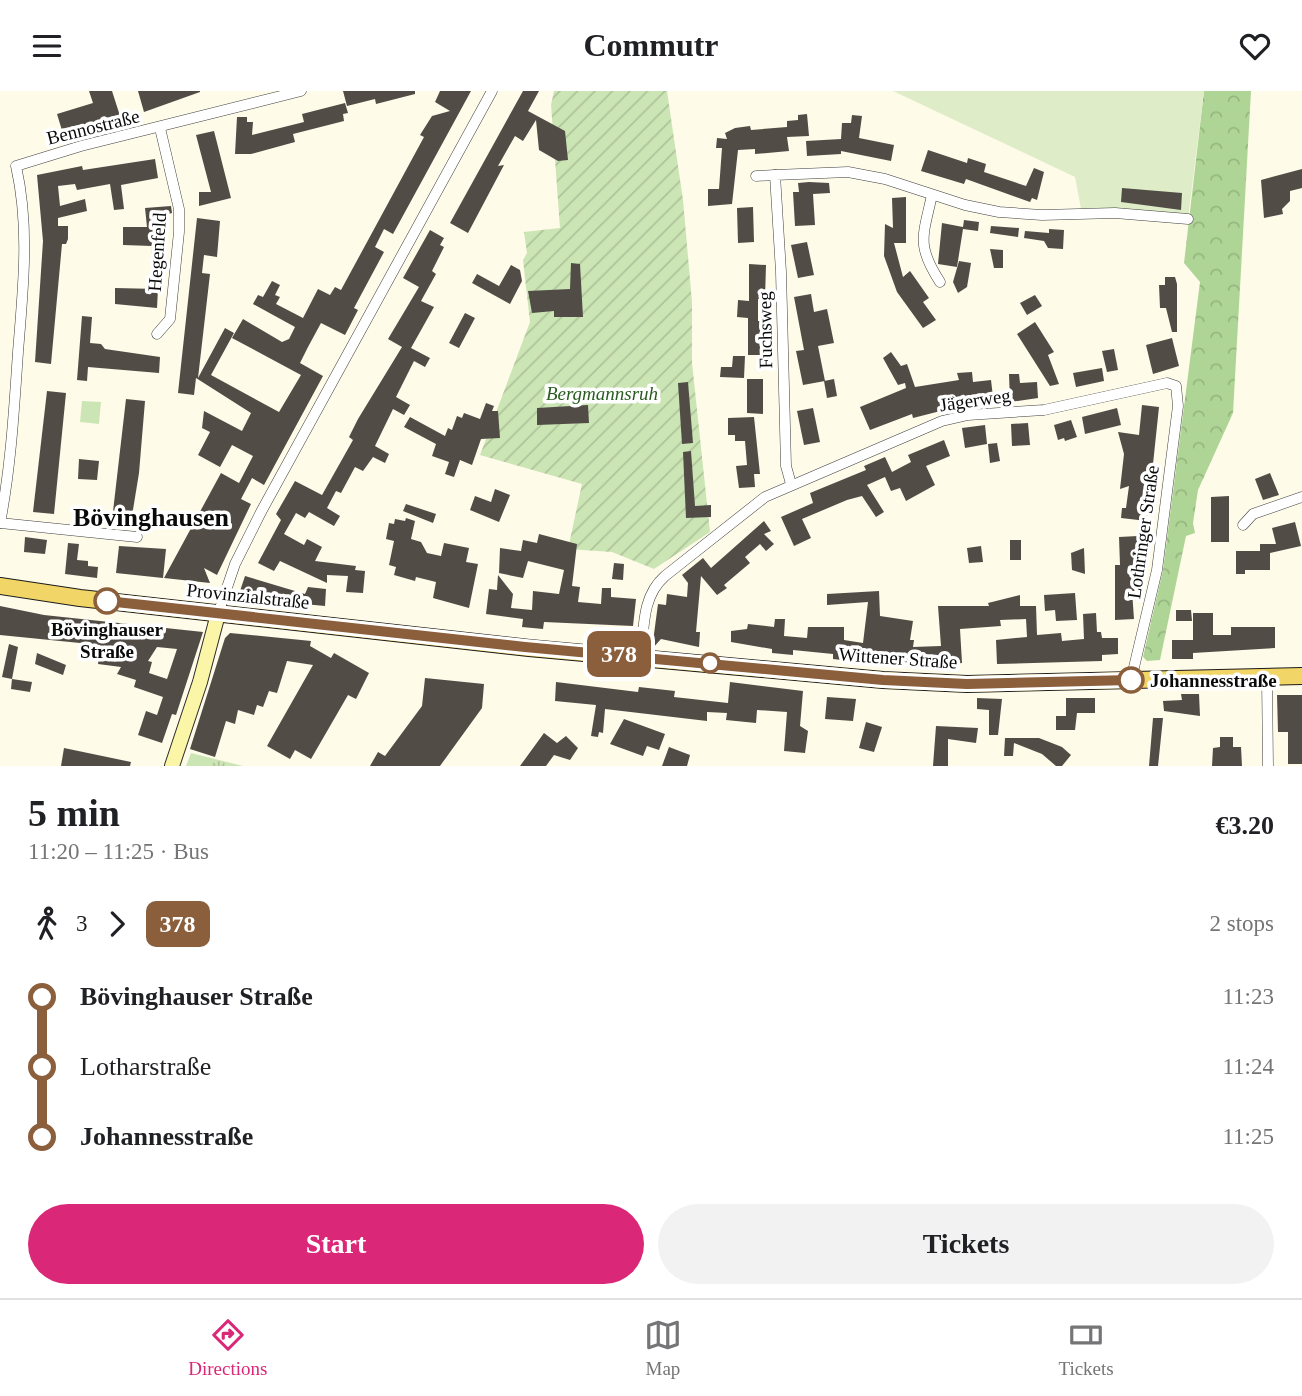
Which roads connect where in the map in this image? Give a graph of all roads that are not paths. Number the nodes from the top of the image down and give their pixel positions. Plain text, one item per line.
1 (301, 91) edge
2 (492, 91) edge
3 (160, 128) junction
4 (775, 175) junction
5 (757, 176) dead end
6 (932, 195) junction
7 (1188, 219) dead end
8 (940, 282) dead end
9 (157, 334) dead end
10 (1176, 386) joint
11 (791, 484) junction
12 (1302, 497) edge
13 (0, 523) edge
14 (1242, 525) dead end
15 (137, 537) dead end
16 (0, 586) edge
17 (218, 614) junction
18 (493, 644) joint
19 (640, 656) junction
20 (1302, 676) edge
21 (1267, 677) junction
22 (1131, 680) junction
23 (172, 766) edge
24 (1268, 766) edge

1 - 3 street, Bennostraße
2 - 17 street
3 - 9 street, Hegenfeld
3 - 13 street, Bennostraße
4 - 5 street
4 - 6 street
4 - 11 street, Fuchsweg
6 - 7 street
6 - 8 street
10 - 11 street, Jägerweg
10 - 22 street, Lothringer Straße
11 - 19 street, Jägerweg
12 - 14 street
13 - 15 street
16 - 17 main road, Provinzialstraße
17 - 18 main road, Provinzialstraße
17 - 23 main road
18 - 19 main road, Wittener Straße
19 - 22 main road, Wittener Straße
20 - 21 main road, Wittener Straße
21 - 22 main road, Wittener Straße
21 - 24 street

